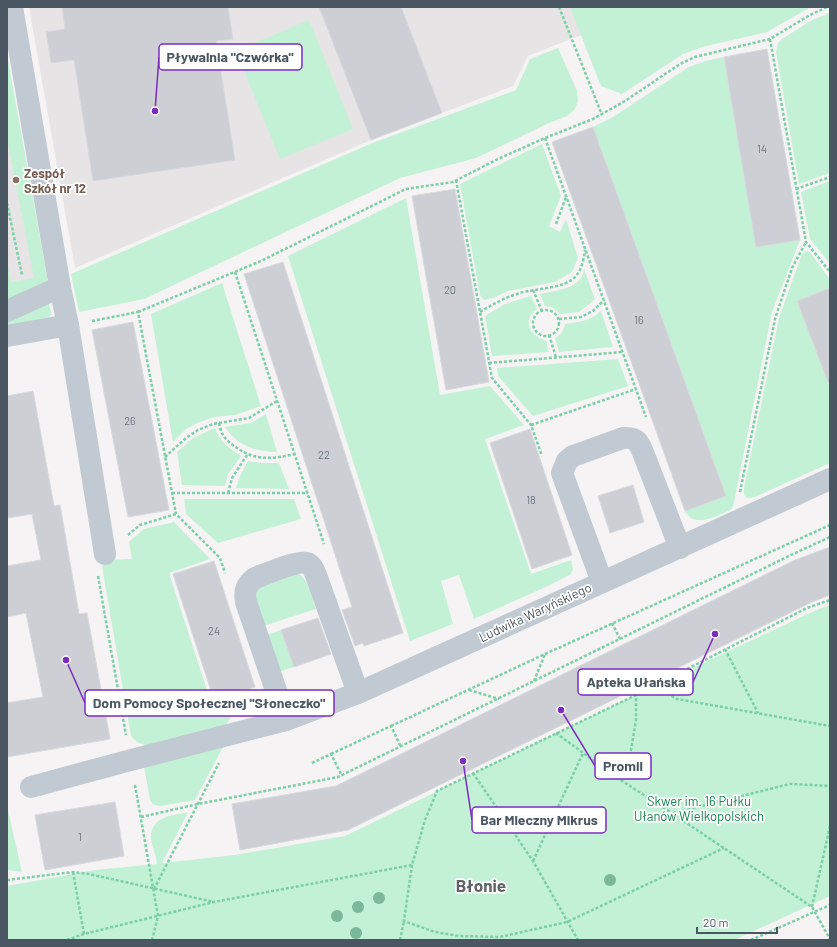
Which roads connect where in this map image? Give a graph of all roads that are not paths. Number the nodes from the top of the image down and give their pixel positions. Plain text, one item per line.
1 (12, 7) edge
2 (60, 288) junction
3 (7, 311) edge
4 (68, 325) junction
5 (7, 336) edge
6 (830, 479) edge
7 (680, 548) junction
8 (105, 554) road end
9 (602, 582) junction
10 (358, 693) junction
11 (286, 720) junction
12 (31, 787) dead end

1 - 2 street
2 - 3 street
2 - 4 street
4 - 5 street
4 - 8 street
6 - 7 street, Ludwika Waryńskiego
7 - 9 street, Ludwika Waryńskiego
7 - 9 street
9 - 10 street, Ludwika Waryńskiego
10 - 11 street, Ludwika Waryńskiego
10 - 11 street
11 - 12 street, Ludwika Waryńskiego

